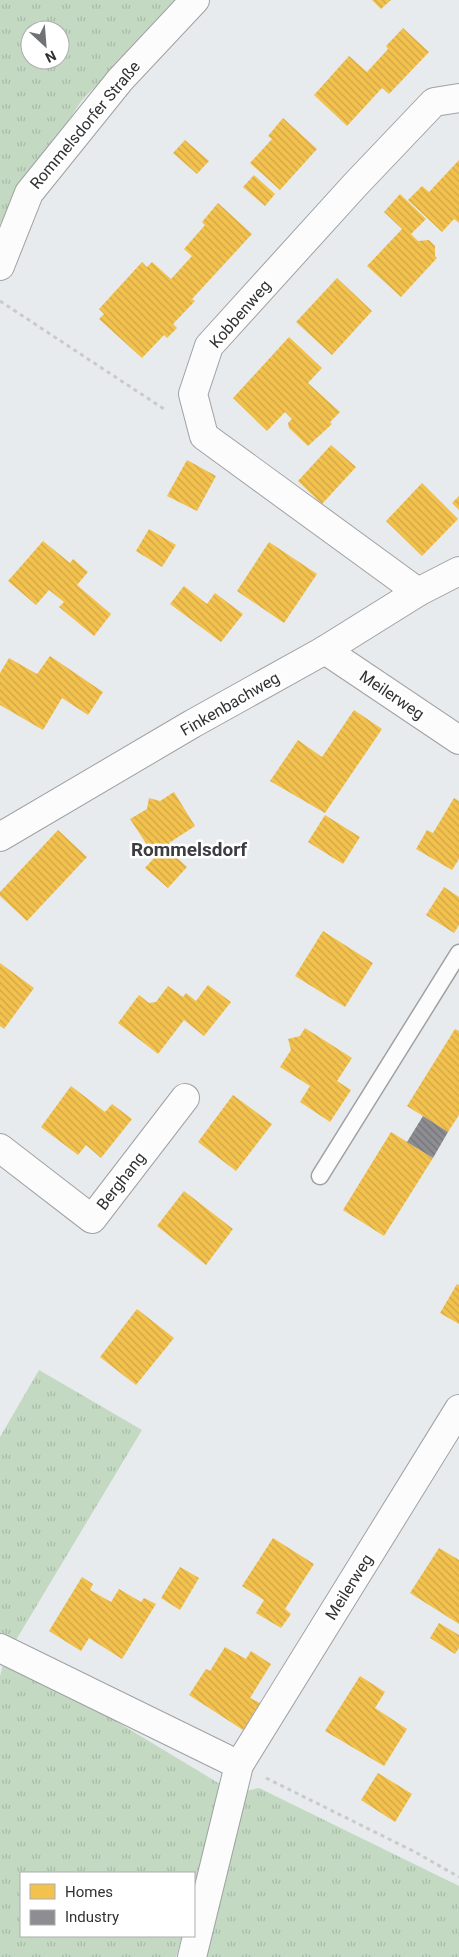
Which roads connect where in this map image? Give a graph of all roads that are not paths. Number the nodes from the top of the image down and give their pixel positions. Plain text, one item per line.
1 (195, 0) edge
2 (459, 98) edge
3 (0, 266) edge
4 (459, 571) edge
5 (418, 592) junction
6 (325, 650) junction
7 (459, 740) edge
8 (0, 837) edge
9 (459, 953) edge
10 (185, 1098) dead end
11 (0, 1148) edge
12 (320, 1176) dead end
13 (459, 1409) edge
14 (0, 1648) edge
15 (239, 1765) junction
16 (192, 1957) edge

1 - 3 street, Rommelsdorfer Straße
2 - 5 street, Kobbenweg
4 - 5 street, Finkenbachweg
5 - 6 street, Finkenbachweg
6 - 7 street, Meilerweg
6 - 8 street, Finkenbachweg
9 - 12 lane
10 - 11 street, Berghang
13 - 15 street, Meilerweg
14 - 15 street
15 - 16 street, Meilerweg

